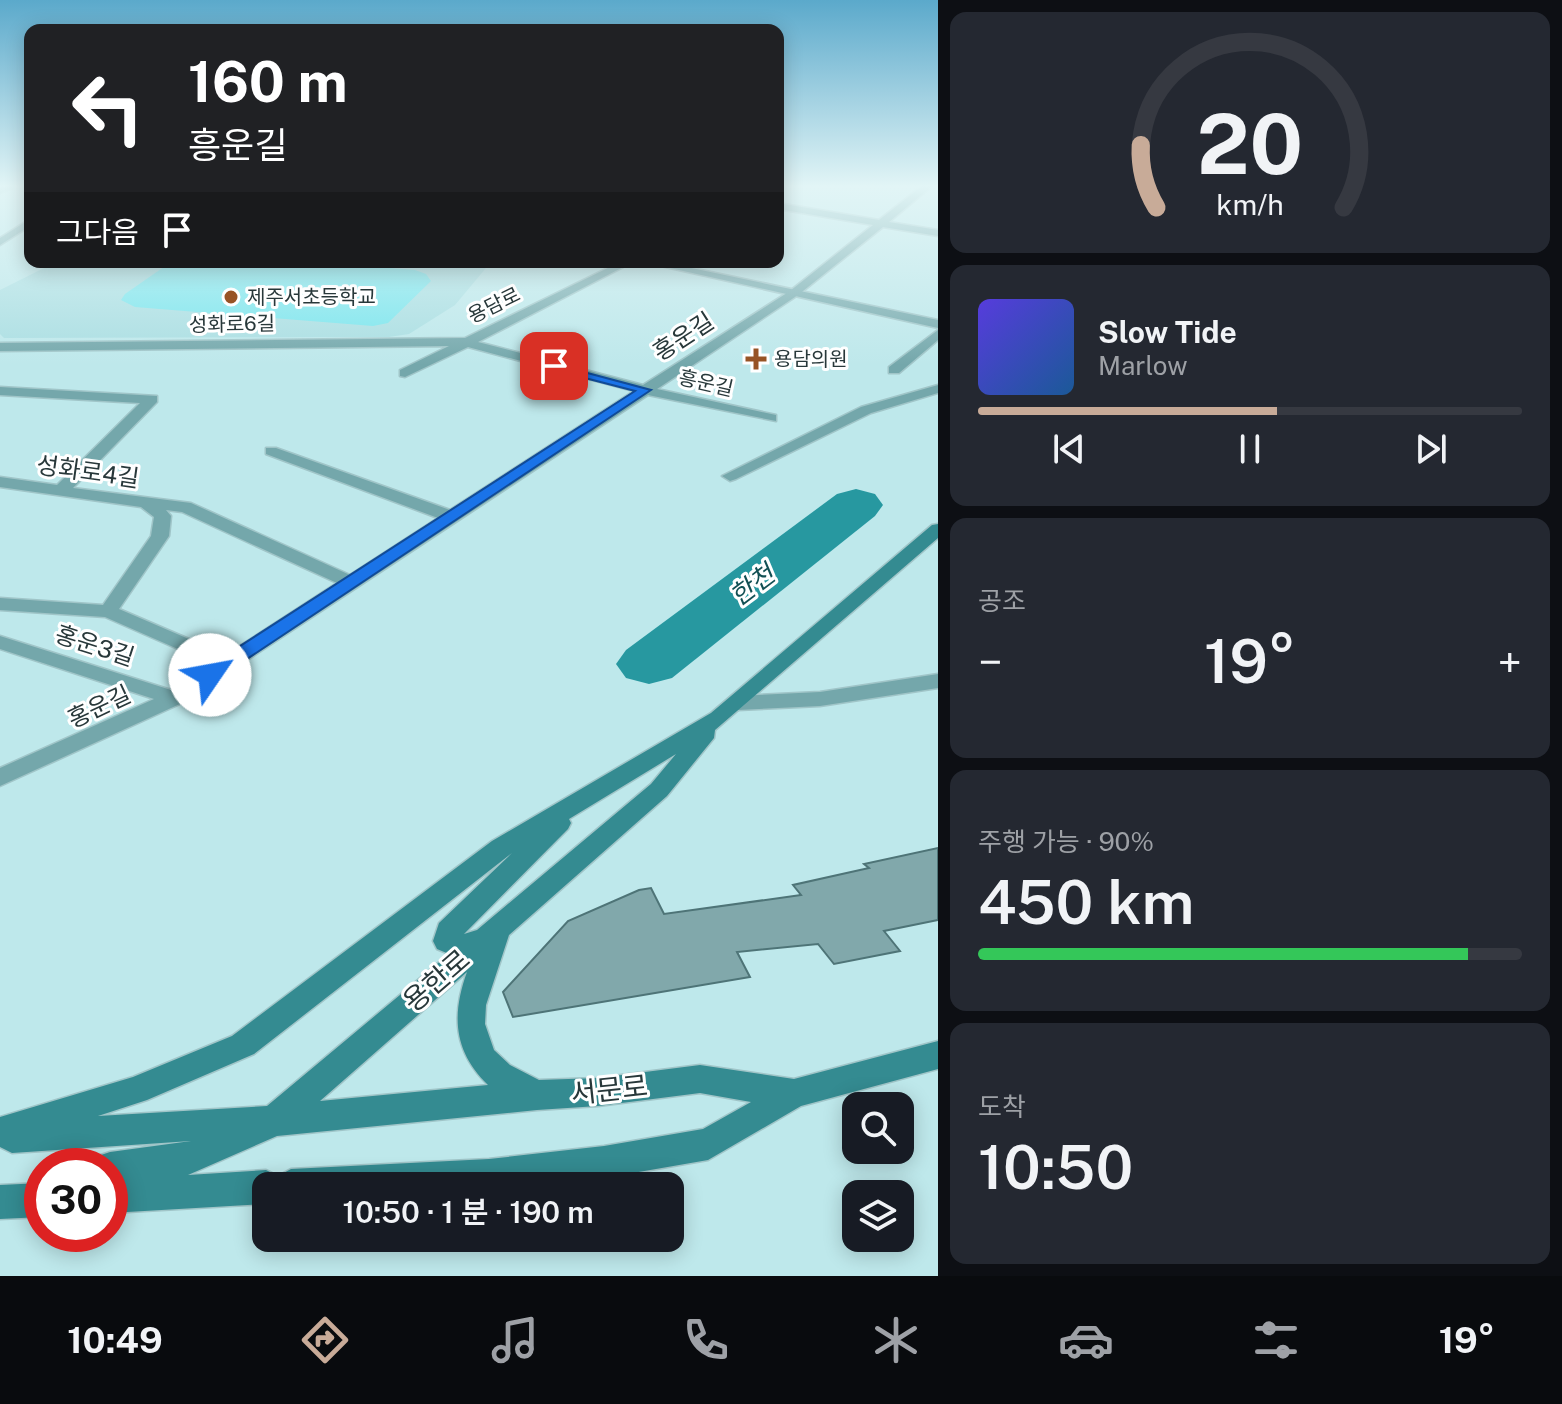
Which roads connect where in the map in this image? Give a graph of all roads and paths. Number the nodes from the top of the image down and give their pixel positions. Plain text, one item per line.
1 (856, 246) edge
2 (616, 268) edge
3 (676, 268) edge
4 (794, 293) junction
5 (938, 324) edge
6 (938, 334) edge
7 (464, 342) junction
8 (0, 347) edge
9 (894, 370) dead end
10 (405, 373) dead end
11 (938, 389) edge
12 (645, 390) junction
13 (0, 391) edge
14 (771, 418) dead end
15 (271, 451) dead end
16 (730, 476) dead end
17 (0, 482) edge
18 (61, 491) junction
19 (146, 503) junction
20 (452, 517) junction
21 (938, 529) edge
22 (352, 583) junction
23 (0, 604) edge
24 (108, 611) junction
25 (0, 642) edge
26 (228, 663) junction
27 (938, 681) edge
28 (174, 698) junction
29 (729, 710) junction
30 (0, 778) edge
31 (579, 803) junction
32 (492, 932) junction
33 (938, 1055) edge
34 (794, 1094) junction
35 (537, 1095) junction
36 (274, 1121) junction
37 (0, 1135) edge
38 (128, 1166) edge
39 (516, 1172) edge
40 (252, 1188) edge
41 (128, 1195) edge

1 - 4 street, 홍운길
2 - 7 street, 용담로
3 - 4 street
4 - 5 street
4 - 12 street, 홍운길
6 - 9 street
7 - 8 street, 성화로6길
7 - 10 street
7 - 12 street, 흥운길
11 - 16 street
12 - 14 street, 흥운길
12 - 20 street, 홍운길
13 - 18 street
15 - 20 street
17 - 18 street, 성화로4길
18 - 19 street, 성화로4길
19 - 22 street
19 - 24 street, 성화로4길
20 - 22 street, 홍운길
21 - 29 main road, 용한로
22 - 26 street, 홍운길
23 - 24 street
24 - 26 street
25 - 28 street, 홍운3길
26 - 28 street, 홍운길
27 - 29 street
28 - 30 street, 홍운길
29 - 31 main road, 용한로
29 - 32 main road, 용한로
31 - 32 main road
31 - 37 main road, 용한로
32 - 35 main road
32 - 36 main road, 용한로
33 - 34 main road, 서문로
34 - 35 main road, 서문로
34 - 39 main road
35 - 36 main road, 서문로
36 - 37 main road, 서문로
36 - 38 main road, 용한로
40 - 41 main road

